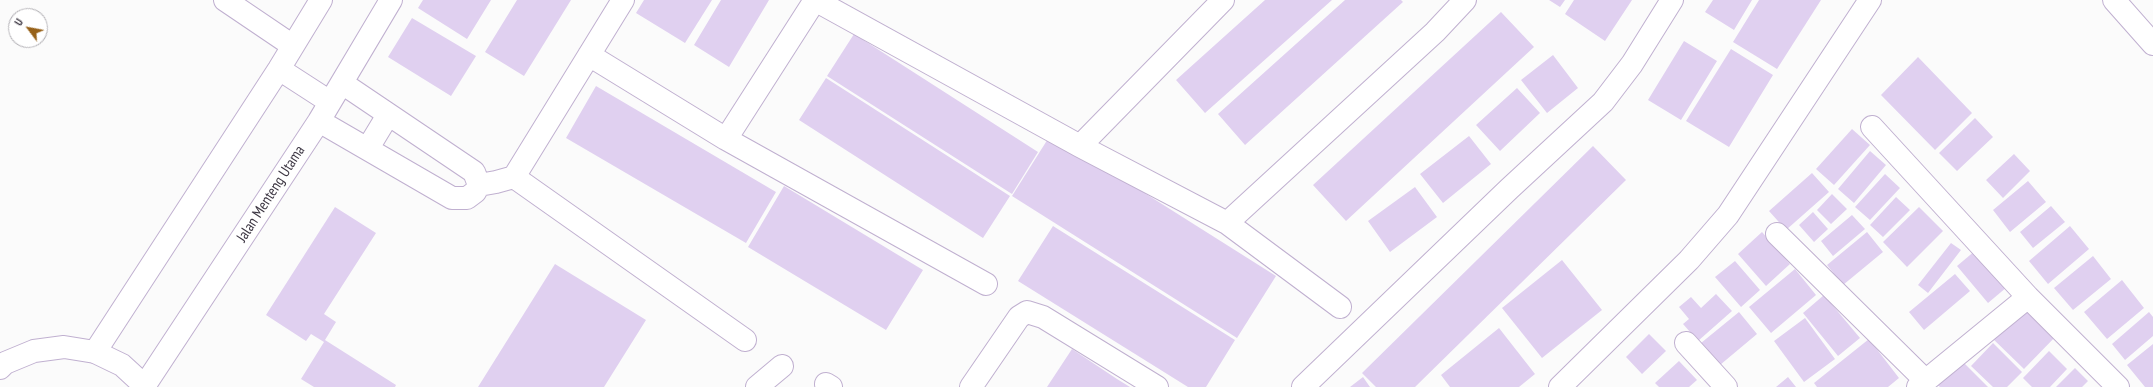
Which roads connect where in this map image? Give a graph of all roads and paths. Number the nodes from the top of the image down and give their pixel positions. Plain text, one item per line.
1 (225, 0) edge
2 (321, 0) edge
3 (391, 0) edge
4 (623, 0) edge
5 (815, 0) edge
6 (1223, 0) edge
7 (1464, 0) edge
8 (1672, 0) edge
9 (1870, 0) edge
10 (2114, 0) edge
11 (2153, 44) edge
12 (293, 46) junction
13 (590, 55) junction
14 (279, 69) junction
15 (342, 83) junction
16 (330, 102) junction
17 (388, 114) junction
18 (319, 121) junction
19 (1872, 127) dead end
20 (726, 139) junction
21 (1080, 146) junction
22 (368, 148) junction
23 (514, 177) junction
24 (479, 185) junction
25 (1227, 223) junction
26 (1777, 234) dead end
27 (986, 284) dead end
28 (2028, 297) junction
29 (1340, 307) dead end
30 (745, 340) dead end
31 (1686, 343) dead end
32 (95, 352) junction
33 (782, 366) dead end
34 (0, 368) edge
35 (1921, 384) edge
36 (146, 386) edge
37 (757, 387) edge
38 (971, 387) edge
39 (1157, 387) edge
40 (1303, 387) edge
41 (1560, 387) edge
42 (1726, 387) edge
43 (2118, 387) edge

1 - 12 street
2 - 12 street
3 - 15 street, Jalan Menteng Utama
4 - 13 street
5 - 20 street
5 - 21 street
6 - 21 street
7 - 25 street
8 - 40 street
9 - 41 street
10 - 11 street
12 - 14 street
13 - 20 street
13 - 23 street
14 - 16 street
14 - 32 street
15 - 16 street, Jalan Menteng Utama
15 - 17 street
16 - 18 street, Jalan Menteng Utama
17 - 22 street
17 - 24 street
18 - 22 street
18 - 36 street, Jalan Menteng Utama
19 - 28 street
20 - 27 street
21 - 25 street
22 - 24 street
23 - 24 street
23 - 30 street
25 - 29 street
26 - 35 street
28 - 35 street
28 - 43 street
31 - 42 street
32 - 34 street
32 - 36 street
33 - 37 street
38 - 39 street

